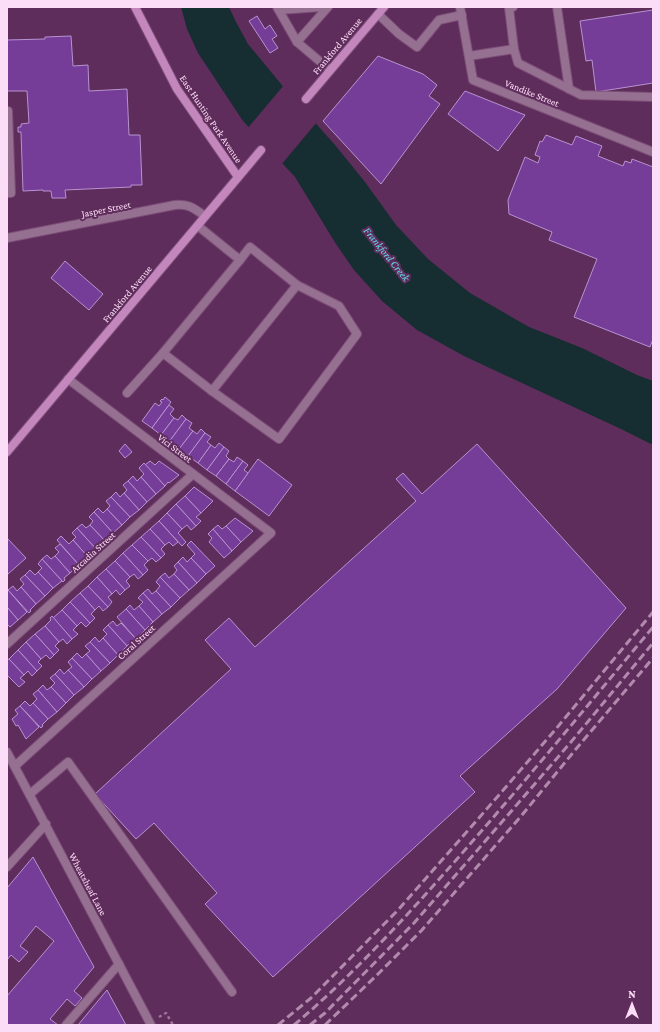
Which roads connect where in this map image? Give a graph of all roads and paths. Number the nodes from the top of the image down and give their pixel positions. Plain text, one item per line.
1 (134, 7) edge
2 (321, 7) edge
3 (328, 7) edge
4 (384, 7) edge
5 (512, 7) edge
6 (557, 7) edge
7 (278, 8) edge
8 (461, 11) edge
9 (378, 14) junction
10 (296, 42) junction
11 (514, 49) junction
12 (469, 56) junction
13 (330, 70) junction
14 (569, 89) junction
15 (653, 97) edge
16 (306, 98) dead end
17 (8, 111) edge
18 (261, 150) dead end
19 (653, 152) edge
20 (238, 177) junction
21 (7, 193) edge
22 (205, 216) junction
23 (198, 226) junction
24 (7, 238) edge
25 (240, 260) junction
26 (297, 284) junction
27 (163, 353) junction
28 (68, 379) junction
29 (212, 391) junction
30 (127, 393) dead end
31 (7, 452) edge
32 (193, 474) junction
33 (271, 533) joint
34 (7, 644) edge
35 (7, 752) edge
36 (15, 766) junction
37 (30, 794) junction
38 (46, 824) junction
39 (7, 867) edge
40 (119, 964) junction
41 (232, 992) dead end
42 (166, 1013) dead end
43 (66, 1025) edge
44 (151, 1025) edge
45 (173, 1025) edge

1 - 20 main road, East Hunting Park Avenue
2 - 7 street
3 - 10 street
4 - 9 main road, Frankford Avenue
5 - 11 street
6 - 14 street
7 - 10 street
8 - 9 street
8 - 12 street, Vandike Street
9 - 13 main road, Frankford Avenue
10 - 13 street
11 - 12 street
11 - 14 street
12 - 19 street, Vandike Street
13 - 16 main road, Frankford Avenue
14 - 15 street
17 - 21 street
18 - 20 main road, Frankford Avenue
20 - 22 main road, Frankford Avenue
22 - 23 main road, Frankford Avenue
22 - 24 street, Jasper Street
23 - 25 street
23 - 28 main road, Frankford Avenue
25 - 26 street
25 - 27 street
26 - 29 street
26 - 29 street
27 - 29 street
27 - 30 street
28 - 31 main road, Frankford Avenue
28 - 32 street, Vici Street
32 - 33 street, Vici Street
32 - 34 street, Arcadia Street
33 - 36 street, Coral Street
35 - 36 street, Wheatsheaf Lane
36 - 37 street, Wheatsheaf Lane
37 - 38 street, Wheatsheaf Lane
37 - 41 street
38 - 39 street
38 - 40 street, Wheatsheaf Lane
40 - 43 street
40 - 44 street, Wheatsheaf Lane
42 - 45 path

